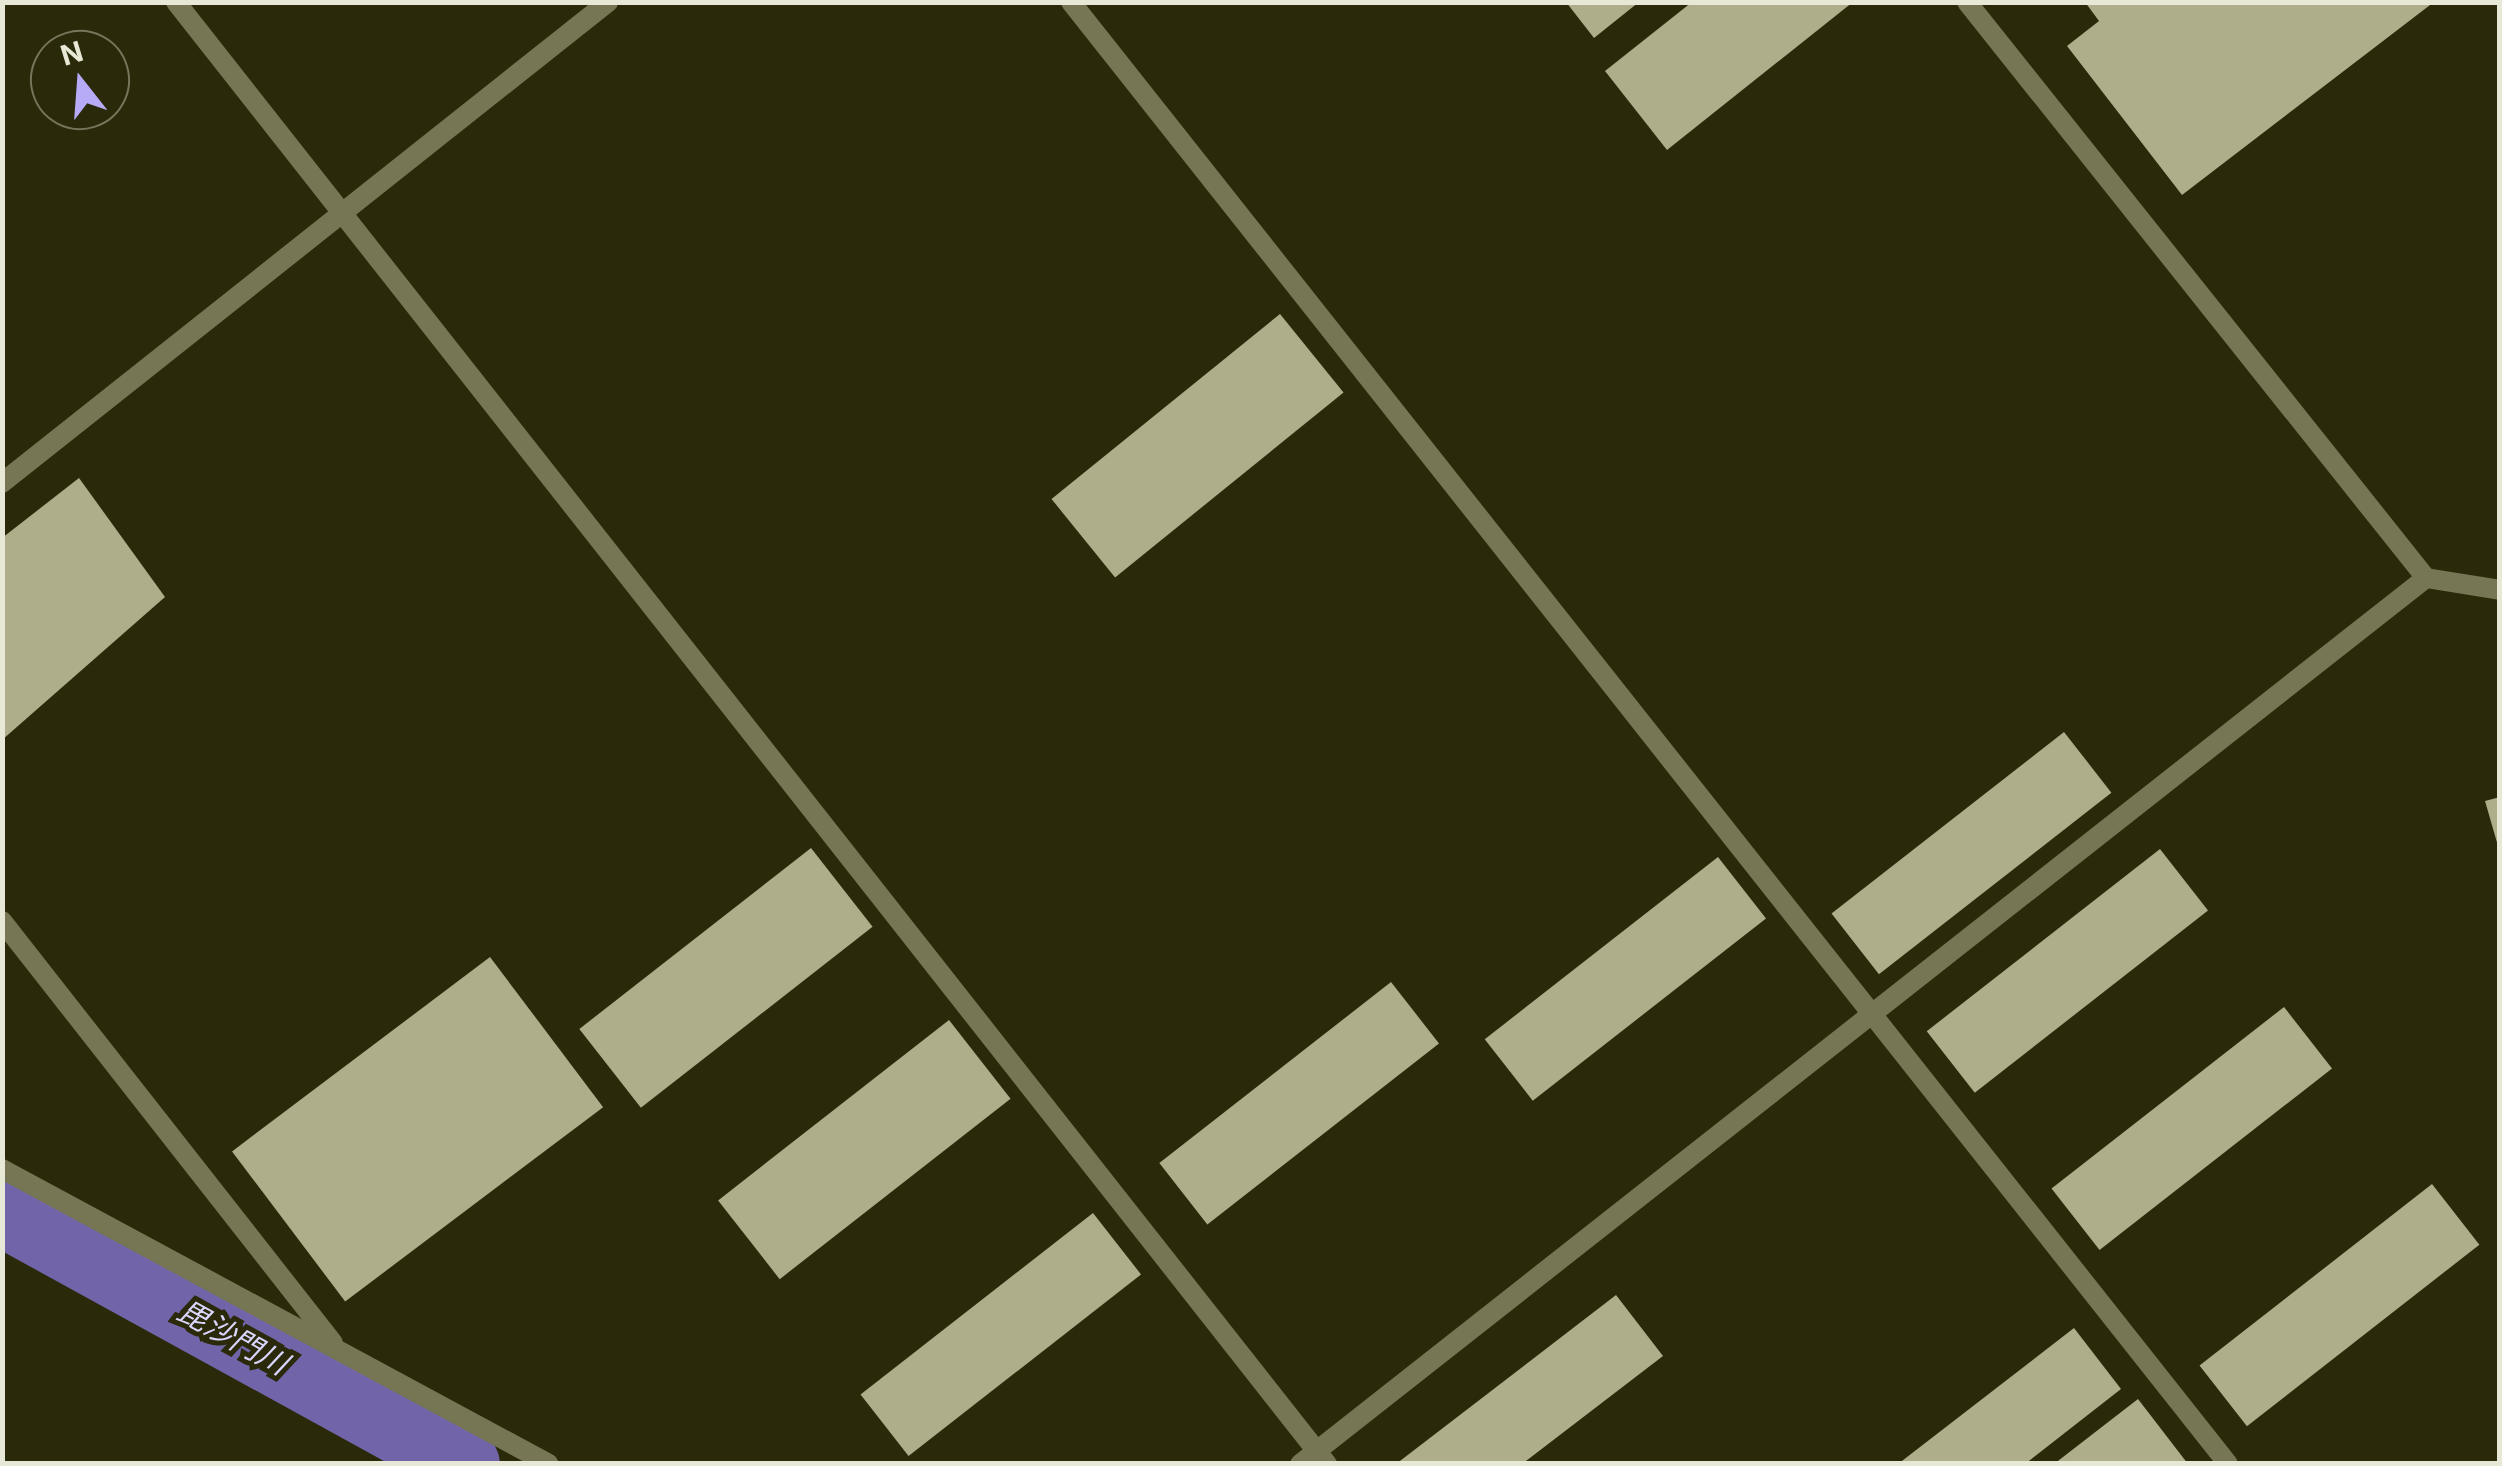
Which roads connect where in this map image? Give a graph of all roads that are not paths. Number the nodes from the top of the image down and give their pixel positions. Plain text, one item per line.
1 (176, 2) edge
2 (608, 2) edge
3 (1071, 2) edge
4 (1967, 2) edge
5 (346, 212) junction
6 (2, 483) edge
7 (2426, 578) junction
8 (2500, 590) edge
9 (2, 921) edge
10 (1873, 1015) junction
11 (2, 1170) edge
12 (340, 1352) junction
13 (1314, 1459) edge
14 (549, 1464) edge
15 (2228, 1464) edge

1 - 5 street
2 - 5 street
3 - 10 street
4 - 7 street
5 - 6 street
5 - 13 street
7 - 8 street
7 - 10 street
9 - 12 street
10 - 13 street
10 - 15 street
11 - 12 street
12 - 14 street

